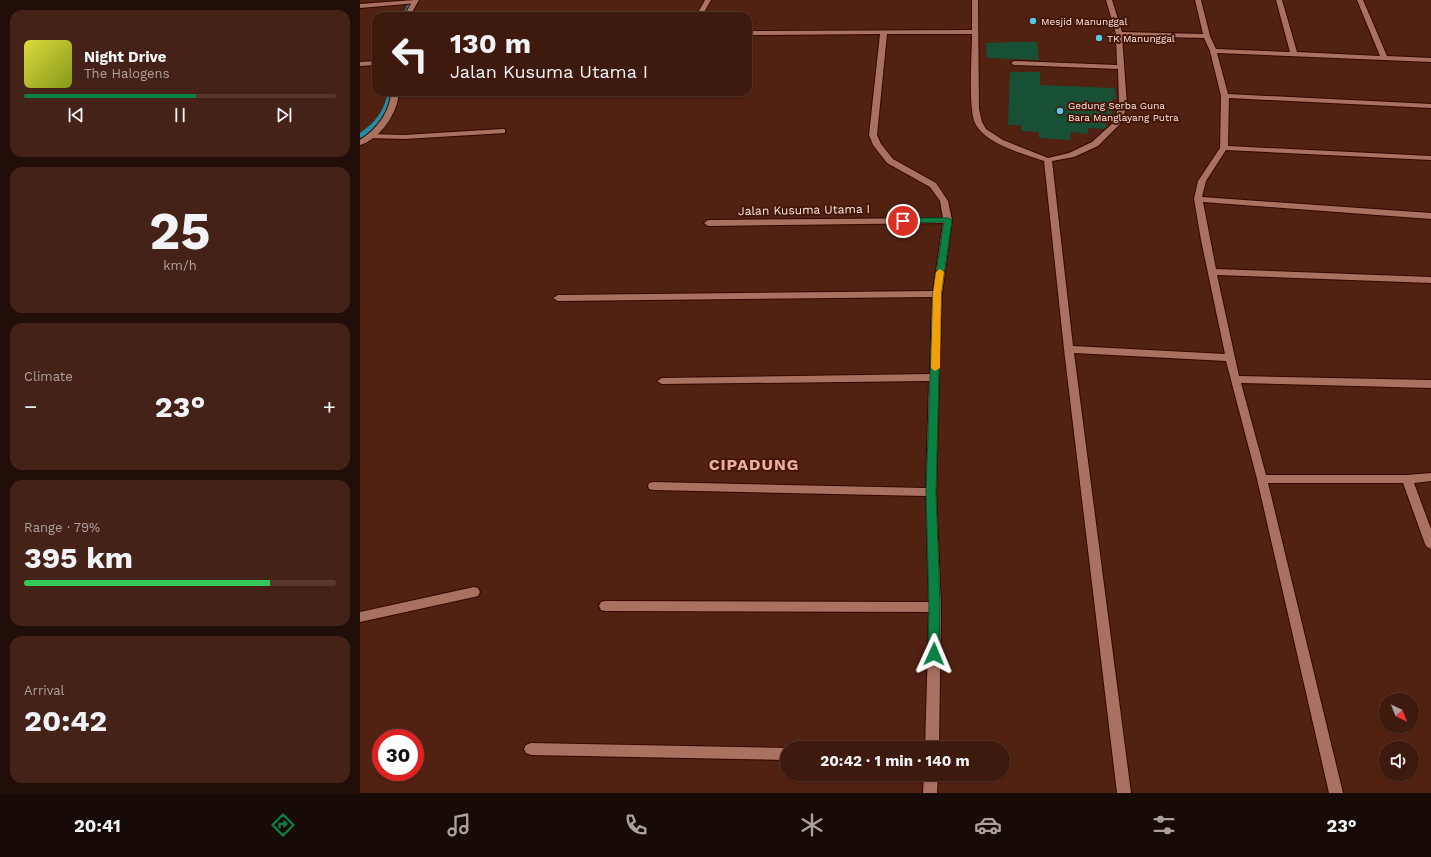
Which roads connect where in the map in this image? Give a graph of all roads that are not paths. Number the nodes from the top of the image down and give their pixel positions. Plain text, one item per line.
1 (708, 0) edge
2 (975, 0) edge
3 (1109, 0) edge
4 (1198, 0) edge
5 (1279, 0) edge
6 (1360, 0) edge
7 (415, 1) edge
8 (360, 6) edge
9 (409, 12) edge
10 (701, 12) edge
11 (975, 32) junction
12 (752, 33) edge
13 (884, 33) junction
14 (1119, 34) junction
15 (1207, 36) junction
16 (1213, 51) junction
17 (1294, 53) junction
18 (1384, 57) junction
19 (1431, 60) edge
20 (372, 63) edge
21 (1014, 63) dead end
22 (360, 64) edge
23 (1122, 68) junction
24 (394, 96) edge
25 (1225, 96) junction
26 (1431, 106) edge
27 (502, 131) dead end
28 (370, 136) junction
29 (360, 143) edge
30 (1224, 148) junction
31 (1431, 158) edge
32 (1048, 160) junction
33 (1198, 199) junction
34 (1431, 216) edge
35 (948, 220) junction
36 (708, 223) dead end
37 (1213, 272) junction
38 (1431, 280) edge
39 (937, 294) junction
40 (558, 298) dead end
41 (1069, 349) junction
42 (1231, 358) junction
43 (935, 377) junction
44 (1236, 379) junction
45 (662, 381) dead end
46 (1431, 384) edge
47 (1431, 477) edge
48 (1262, 479) junction
49 (1407, 479) junction
50 (653, 486) dead end
51 (931, 492) junction
52 (1431, 544) edge
53 (474, 592) dead end
54 (605, 606) dead end
55 (935, 607) junction
56 (360, 617) edge
57 (932, 741) edge
58 (531, 749) dead end
59 (780, 754) edge
60 (931, 781) edge
61 (930, 793) edge
62 (1124, 793) edge
63 (1336, 793) edge

1 - 10 street
2 - 11 street
3 - 14 street
4 - 15 street
5 - 17 street
6 - 18 street
7 - 8 street
7 - 9 street
11 - 13 street
11 - 32 street
12 - 13 street
13 - 35 street
14 - 15 street
14 - 23 street
15 - 16 street
16 - 17 street
16 - 25 street
17 - 18 street
18 - 19 street
20 - 22 street
21 - 23 street
23 - 32 street
24 - 28 street
25 - 26 street
25 - 30 street
27 - 28 street
28 - 29 street
30 - 31 street
30 - 33 street
32 - 41 street
33 - 34 street
33 - 37 street
35 - 36 street, Jalan Kusuma Utama I
35 - 39 street
37 - 38 street
37 - 42 street
39 - 40 street
39 - 43 street
41 - 42 street
41 - 62 street
42 - 44 street
43 - 45 street
43 - 51 street
44 - 46 street
44 - 48 street
47 - 49 street
48 - 49 street
48 - 63 street
49 - 52 street
50 - 51 street
51 - 55 street
53 - 56 street
54 - 55 street
55 - 57 street
58 - 59 street
60 - 61 street

